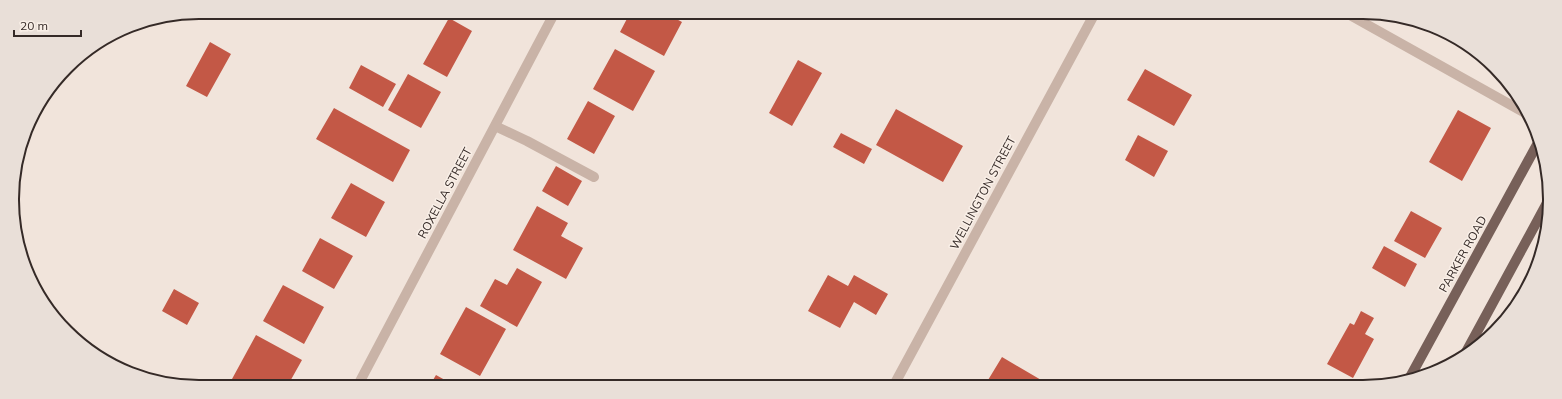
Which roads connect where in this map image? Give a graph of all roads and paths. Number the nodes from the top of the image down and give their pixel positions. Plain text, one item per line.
1 (551, 19) edge
2 (1092, 19) edge
3 (1357, 19) edge
4 (1519, 110) edge
5 (495, 126) junction
6 (1535, 148) edge
7 (594, 177) dead end
8 (1543, 210) edge
9 (1470, 344) edge
10 (1412, 373) edge
11 (361, 380) edge
12 (897, 380) edge

1 - 5 street, ROXELLA STREET
2 - 12 street, WELLINGTON STREET
3 - 4 street
5 - 7 street
5 - 11 street, ROXELLA STREET
6 - 10 main road, PARKER ROAD
8 - 9 main road

